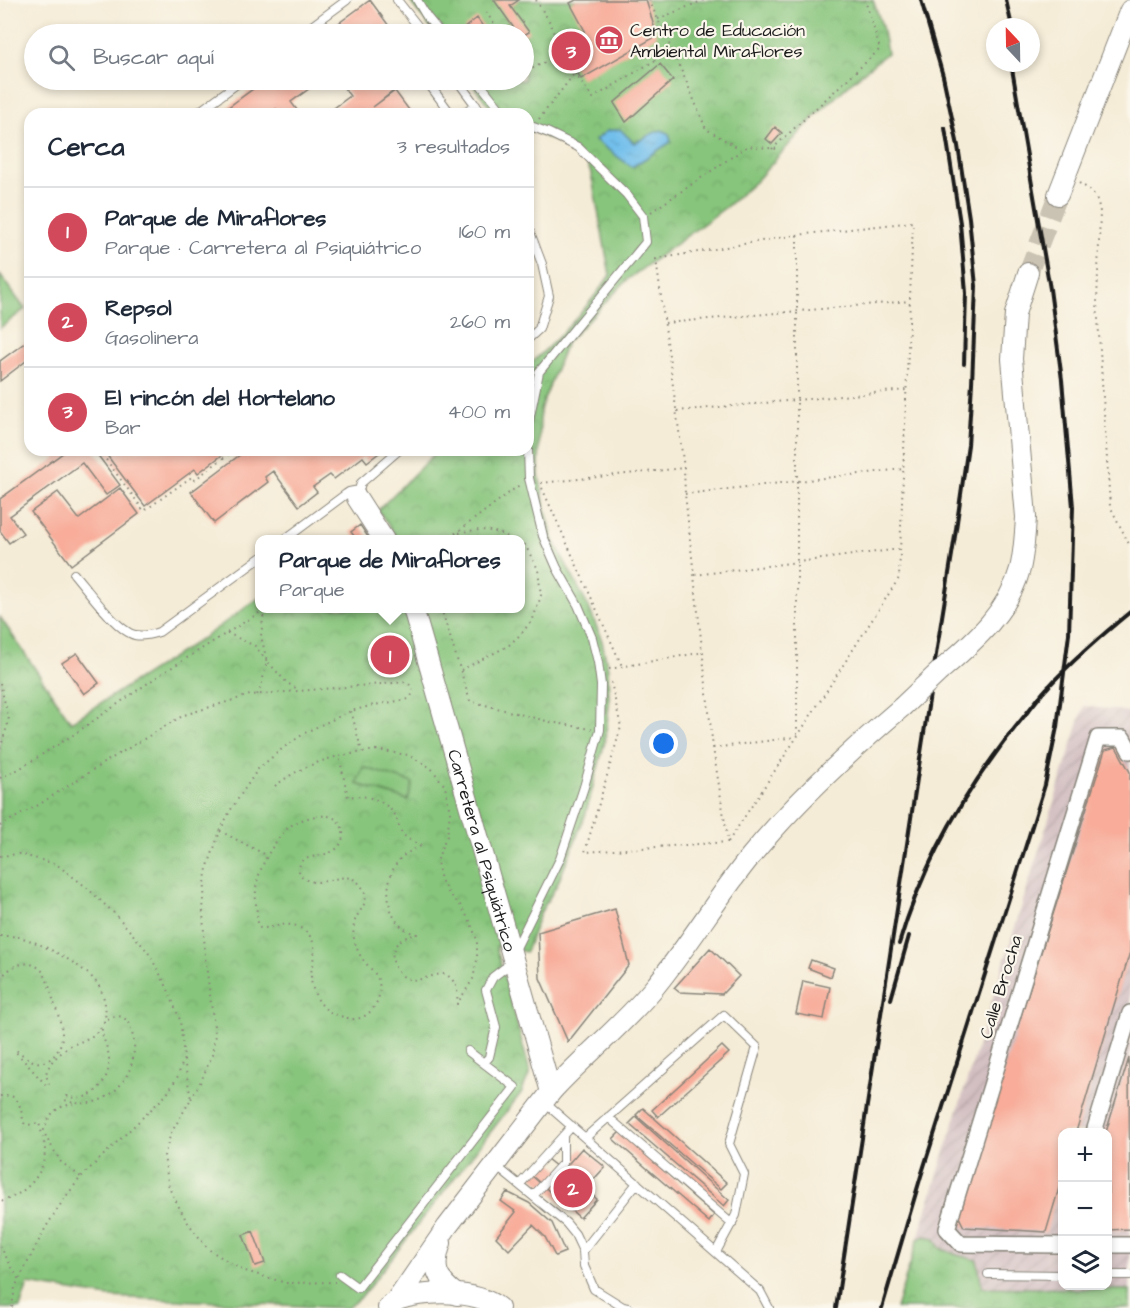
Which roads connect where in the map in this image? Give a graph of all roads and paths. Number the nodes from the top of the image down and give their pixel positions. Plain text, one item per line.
1 (347, 0) edge
2 (397, 0) edge
3 (417, 0) edge
4 (536, 0) edge
5 (649, 0) edge
6 (704, 0) edge
7 (866, 0) edge
8 (1130, 10) edge
9 (486, 12) dead end
10 (658, 19) junction
11 (315, 24) edge
12 (416, 24) edge
13 (434, 24) edge
14 (494, 24) edge
15 (672, 50) junction
16 (560, 55) junction
17 (534, 68) edge
18 (574, 74) junction
19 (228, 90) edge
20 (433, 90) edge
21 (465, 90) edge
22 (485, 90) edge
23 (476, 105) junction
24 (204, 108) edge
25 (447, 108) edge
26 (471, 108) edge
27 (478, 108) edge
28 (499, 108) edge
29 (534, 121) edge
30 (534, 127) edge
31 (740, 149) dead end
32 (772, 149) junction
33 (778, 149) dead end
34 (1065, 177) junction
35 (1058, 195) tunnel mouth
36 (649, 213) dead end
37 (796, 235) junction
38 (534, 243) edge
39 (1028, 273) tunnel mouth
40 (910, 301) junction
41 (796, 312) junction
42 (665, 323) junction
43 (534, 334) edge
44 (906, 390) junction
45 (534, 397) edge
46 (796, 400) junction
47 (676, 411) junction
48 (103, 456) edge
49 (226, 456) edge
50 (392, 456) edge
51 (528, 456) edge
52 (684, 468) junction
53 (903, 469) junction
54 (529, 478) junction
55 (796, 481) junction
56 (358, 494) junction
57 (686, 494) junction
58 (456, 533) junction
59 (291, 535) edge
60 (381, 535) edge
61 (451, 535) edge
62 (504, 535) edge
63 (525, 545) edge
64 (1130, 546) edge
65 (900, 549) junction
66 (255, 562) edge
67 (796, 562) junction
68 (74, 574) dead end
69 (695, 575) junction
70 (259, 613) edge
71 (264, 613) edge
72 (414, 613) edge
73 (442, 613) edge
74 (227, 633) junction
75 (704, 652) junction
76 (267, 661) junction
77 (622, 666) junction
78 (608, 669) dead end
79 (461, 670) junction
80 (611, 681) dead end
81 (0, 683) edge
82 (300, 691) junction
83 (257, 695) junction
84 (351, 711) junction
85 (600, 730) junction
86 (797, 737) junction
87 (713, 748) junction
88 (0, 749) edge
89 (1130, 751) edge
90 (362, 752) junction
91 (339, 756) junction
92 (0, 778) edge
93 (274, 786) dead end
94 (0, 826) edge
95 (220, 831) junction
96 (728, 842) junction
97 (0, 856) edge
98 (268, 856) junction
99 (0, 936) edge
100 (513, 956) junction
101 (0, 980) edge
102 (1130, 1013) edge
103 (468, 1051) dead end
104 (184, 1058) junction
105 (484, 1063) junction
106 (0, 1096) edge
107 (547, 1097) junction
108 (191, 1099) junction
109 (76, 1104) junction
110 (608, 1117) junction
111 (572, 1126) junction
112 (1095, 1128) edge
113 (43, 1131) junction
114 (563, 1136) junction
115 (585, 1138) junction
116 (495, 1165) junction
117 (81, 1177) junction
118 (637, 1183) junction
119 (520, 1184) junction
120 (533, 1196) junction
121 (0, 1202) edge
122 (732, 1224) junction
123 (447, 1227) junction
124 (1058, 1243) edge
125 (1112, 1245) edge
126 (1130, 1245) edge
127 (0, 1246) edge
128 (583, 1251) junction
129 (716, 1252) junction
130 (988, 1274) dead end
131 (340, 1275) joint
132 (1058, 1275) edge
133 (1112, 1275) edge
134 (1130, 1275) edge
135 (19, 1280) junction
136 (457, 1295) junction
137 (392, 1304) edge
138 (12, 1308) edge
139 (499, 1308) edge
140 (628, 1308) edge
141 (769, 1308) edge

1 - 11 lane
2 - 12 lane
3 - 13 lane
4 - 16 path
5 - 10 path
6 - 10 path
7 - 32 path
8 - 34 street
9 - 14 path
10 - 15 path
15 - 18 path
15 - 31 path
16 - 17 path
16 - 18 path
18 - 29 path
19 - 24 lane
20 - 25 lane
21 - 23 lane
22 - 28 lane
23 - 26 lane
23 - 27 lane
30 - 45 lane
32 - 33 path
32 - 36 path
34 - 35 street
34 - 64 path
37 - 40 path
37 - 41 path
37 - 42 path
38 - 43 lane
39 - 107 street, bridge
40 - 41 path
40 - 44 path
41 - 42 path
41 - 46 path
42 - 47 path
44 - 46 path
44 - 53 path
46 - 47 path
46 - 55 path
47 - 52 path
48 - 49 path
50 - 56 lane
51 - 54 lane
52 - 57 path
52 - 77 path
53 - 55 path
53 - 65 path
54 - 58 path
54 - 85 lane
55 - 57 path
55 - 67 path
56 - 59 lane
56 - 60 street
57 - 69 path
58 - 61 path
58 - 62 path
63 - 79 path
65 - 67 path
65 - 86 path
66 - 68 lane
67 - 69 path
67 - 86 path
69 - 75 path
70 - 74 path
71 - 76 path
72 - 100 street, Carretera al Psiquiátrico
73 - 79 path
74 - 76 path
74 - 92 path
75 - 77 path
75 - 87 path
76 - 82 path
76 - 83 path
77 - 78 path
79 - 85 path
80 - 96 path
81 - 88 path
82 - 83 path
82 - 84 path
83 - 94 path
84 - 90 path
84 - 95 path
85 - 100 lane
86 - 87 path
86 - 96 path
87 - 96 path
89 - 124 street, Calle Brocha
90 - 91 path
90 - 91 path
91 - 93 path
95 - 98 path
95 - 108 path
97 - 104 path
98 - 98 path
99 - 109 path
100 - 105 lane
100 - 107 street, Carretera al Psiquiátrico
101 - 109 path
102 - 112 street
103 - 105 lane
104 - 108 path
104 - 117 path
105 - 131 lane
106 - 113 path
107 - 111 lane
107 - 116 street
108 - 131 path
109 - 113 path
110 - 115 lane
110 - 122 lane
110 - 122 lane
111 - 114 lane
111 - 115 lane
113 - 117 path
113 - 121 path
114 - 119 lane
114 - 120 lane
115 - 118 lane
116 - 119 lane
116 - 123 street
117 - 135 path
118 - 128 lane
118 - 129 lane
119 - 120 lane
120 - 128 lane
122 - 129 lane
123 - 136 street
123 - 137 street
125 - 126 street
127 - 135 path
128 - 140 lane
129 - 141 lane
130 - 132 lane
133 - 134 lane
135 - 138 path
136 - 137 street
136 - 139 street

